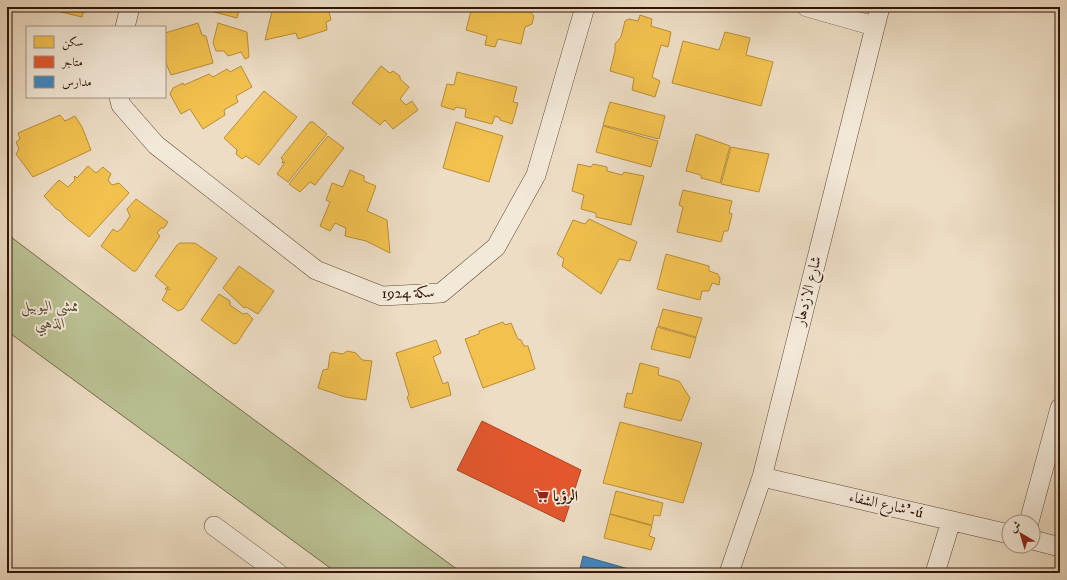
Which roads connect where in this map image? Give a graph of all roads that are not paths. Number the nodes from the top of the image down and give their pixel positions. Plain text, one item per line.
1 (130, 7) edge
2 (584, 7) edge
3 (807, 7) edge
4 (880, 7) edge
5 (125, 26) edge
6 (874, 26) junction
7 (119, 98) edge
8 (1060, 408) edge
9 (762, 477) junction
10 (1031, 514) edge
11 (951, 521) junction
12 (214, 526) dead end
13 (1001, 532) edge
14 (1041, 542) edge
15 (1060, 547) edge
16 (278, 573) edge
17 (729, 573) edge
18 (935, 573) edge

1 - 5 street
2 - 7 street, سكة 1924
3 - 6 street
4 - 6 street, شارع الازدهار
6 - 9 street, شارع الازدهار
8 - 10 street
9 - 11 street, شارع الشفاء'-ú
9 - 17 street, شارع الازدهار
11 - 13 street, شارع الشفاء'-ú
11 - 18 street
12 - 16 street
14 - 15 street

